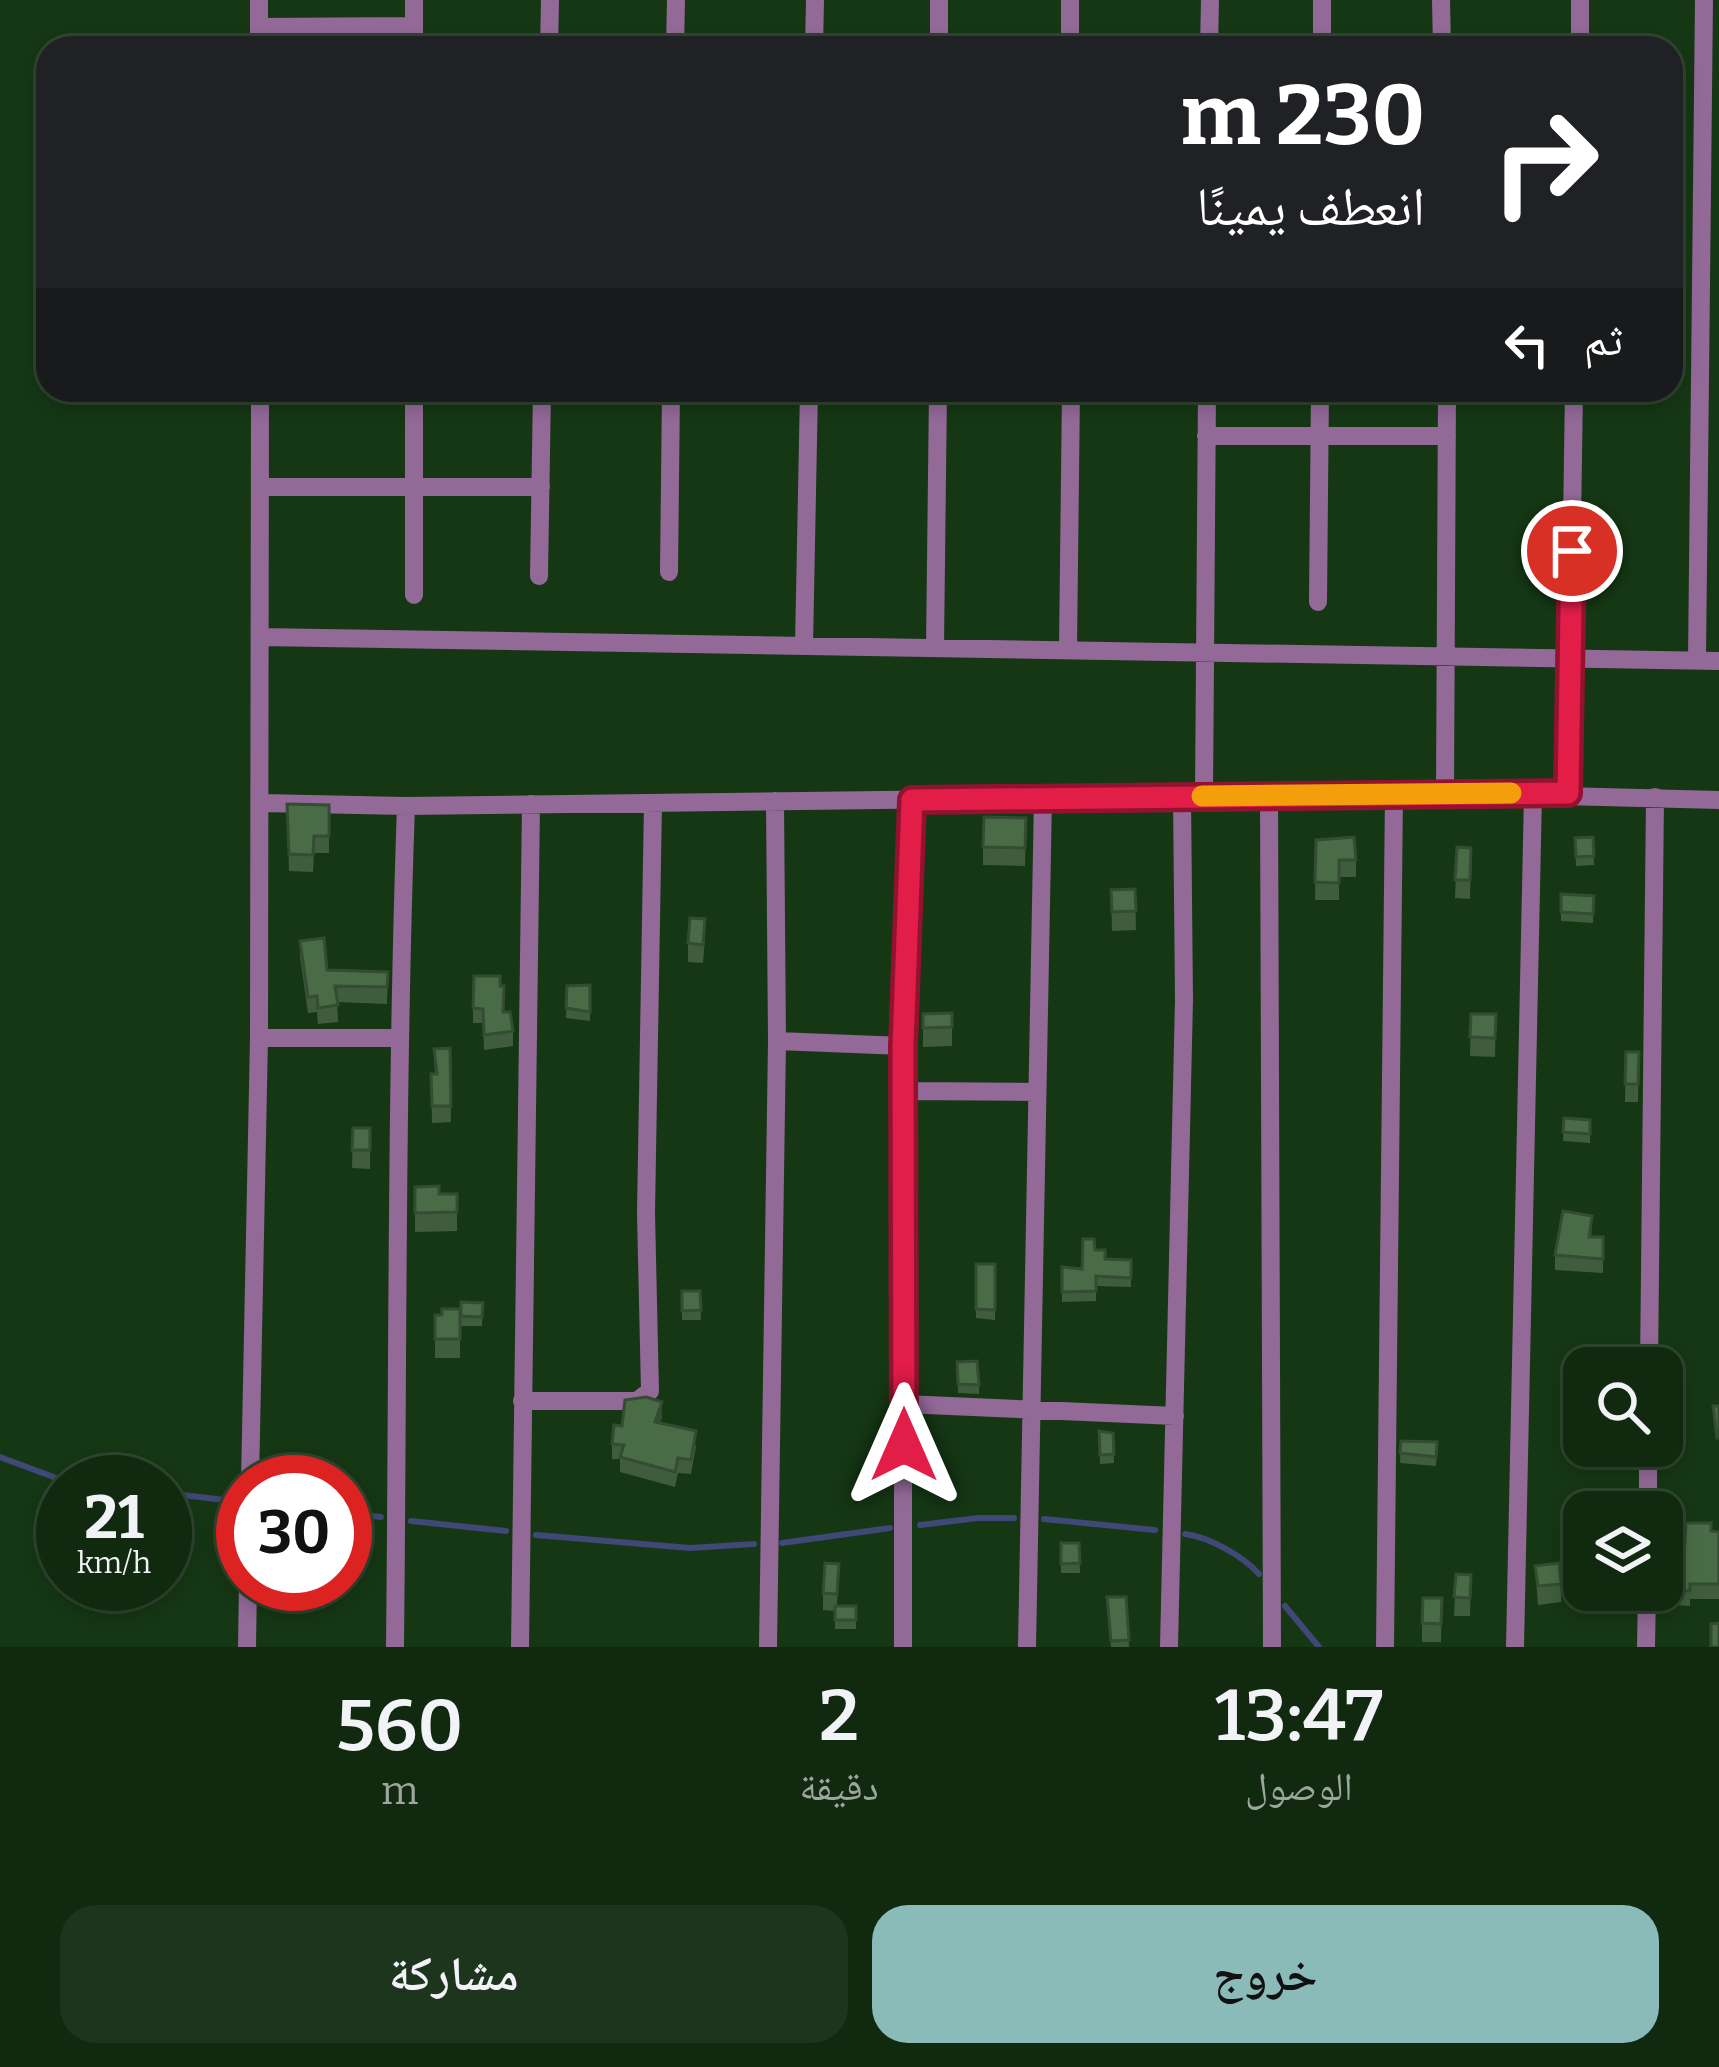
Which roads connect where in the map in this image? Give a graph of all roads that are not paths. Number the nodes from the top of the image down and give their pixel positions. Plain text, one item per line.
1 (259, 0) edge
2 (414, 0) edge
3 (550, 0) edge
4 (676, 0) edge
5 (815, 0) edge
6 (939, 0) edge
7 (1070, 0) edge
8 (1210, 0) edge
9 (1322, 0) edge
10 (1441, 0) edge
11 (1580, 0) edge
12 (1704, 0) edge
13 (414, 26) junction
14 (259, 36) edge
15 (285, 36) edge
16 (414, 36) edge
17 (549, 36) edge
18 (675, 36) edge
19 (814, 36) edge
20 (939, 36) edge
21 (1070, 36) edge
22 (1209, 36) edge
23 (1322, 36) edge
24 (1442, 36) edge
25 (1580, 36) edge
26 (1711, 112) edge
27 (260, 402) edge
28 (414, 402) edge
29 (542, 402) edge
30 (671, 402) edge
31 (809, 402) edge
32 (938, 402) edge
33 (1071, 402) edge
34 (1207, 402) edge
35 (1320, 402) edge
36 (1447, 402) edge
37 (1574, 402) edge
38 (1206, 436) junction
39 (1319, 436) junction
40 (1447, 436) junction
41 (260, 488) junction
42 (414, 488) junction
43 (541, 488) junction
44 (669, 572) dead end
45 (539, 576) dead end
46 (414, 595) dead end
47 (1318, 602) dead end
48 (260, 637) junction
49 (805, 646) junction
50 (934, 647) junction
51 (1068, 650) junction
52 (1205, 651) junction
53 (1448, 655) junction
54 (1570, 658) junction
55 (1697, 660) junction
56 (1719, 661) edge
57 (1394, 793) junction
58 (1445, 793) junction
59 (1568, 793) junction
60 (1269, 794) junction
61 (1533, 794) junction
62 (1182, 796) junction
63 (1204, 796) junction
64 (1655, 797) junction
65 (1043, 798) junction
66 (912, 800) junction
67 (1719, 800) edge
68 (775, 801) junction
69 (261, 803) junction
70 (653, 803) junction
71 (531, 804) junction
72 (406, 806) junction
73 (259, 1038) junction
74 (398, 1038) junction
75 (777, 1041) junction
76 (903, 1046) junction
77 (903, 1091) junction
78 (1037, 1092) junction
79 (1649, 1347) edge
80 (522, 1401) junction
81 (904, 1404) junction
82 (1031, 1408) junction
83 (1175, 1416) junction
84 (251, 1455) edge
85 (248, 1611) edge
86 (1647, 1611) edge
87 (247, 1647) edge
88 (395, 1647) edge
89 (520, 1647) edge
90 (767, 1647) edge
91 (903, 1647) edge
92 (1028, 1647) edge
93 (1169, 1647) edge
94 (1272, 1647) edge
95 (1385, 1647) edge
96 (1515, 1647) edge
97 (1646, 1647) edge

1 - 14 street
2 - 13 street
3 - 17 street
4 - 18 street
5 - 19 street
6 - 20 street
7 - 21 street
8 - 22 street
9 - 23 street
10 - 24 street
11 - 25 street
12 - 26 street
13 - 15 street
13 - 16 street
26 - 55 street
27 - 41 street
28 - 42 street
29 - 43 street
30 - 44 street
31 - 49 street
32 - 50 street
33 - 51 street
34 - 38 street
35 - 39 street
36 - 40 street
37 - 54 street
38 - 39 street
38 - 52 street
39 - 40 street
39 - 47 street
40 - 53 street
41 - 42 street
41 - 48 street
42 - 43 street
42 - 46 street
43 - 45 street
48 - 49 street
48 - 69 street
49 - 50 street
50 - 51 street
51 - 52 street
52 - 53 street
52 - 63 street
53 - 54 street
53 - 58 street
54 - 55 street
54 - 59 street
55 - 56 street
57 - 58 street
57 - 60 street
57 - 95 street
58 - 61 street
59 - 61 street
59 - 64 street
60 - 63 street
60 - 94 street
61 - 96 street
62 - 63 street
62 - 65 street
62 - 83 street
64 - 67 street
64 - 79 street
65 - 66 street
65 - 78 street
66 - 68 street
66 - 76 street
68 - 70 street
68 - 75 street
69 - 72 street
69 - 73 street
70 - 71 street
70 - 80 street
71 - 72 street
71 - 80 street
72 - 74 street
73 - 74 street
73 - 84 street
74 - 88 street
75 - 76 street
75 - 90 street
76 - 77 street
77 - 78 street
77 - 81 street
78 - 82 street
80 - 89 street
81 - 82 street
81 - 91 street
82 - 83 street
82 - 92 street
83 - 93 street
85 - 87 street
86 - 97 street

